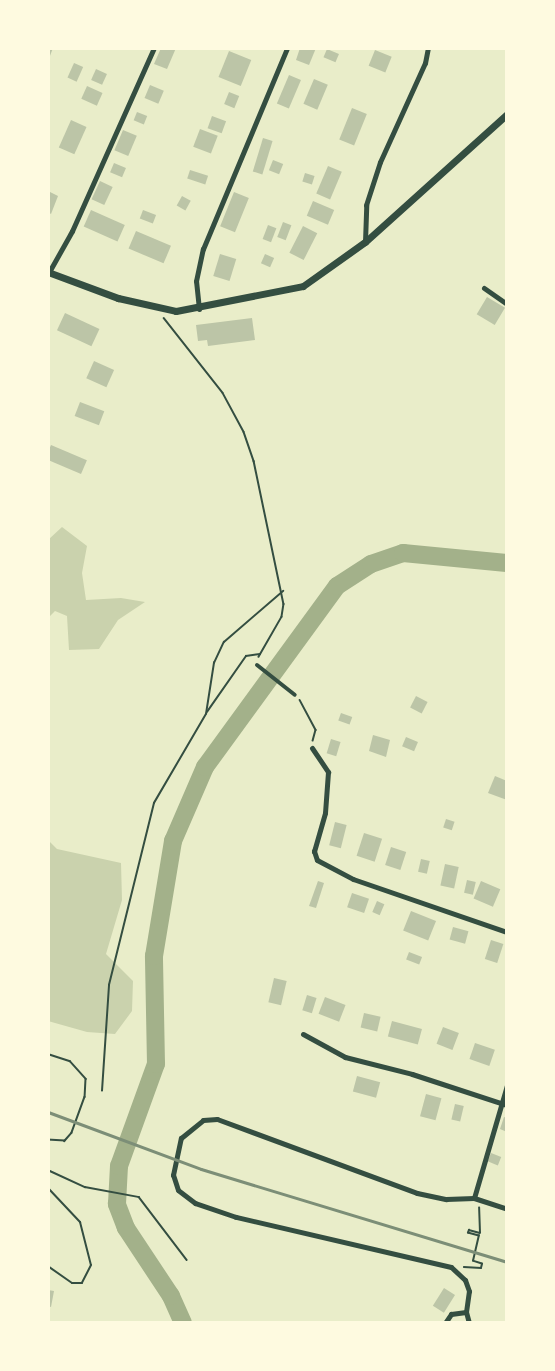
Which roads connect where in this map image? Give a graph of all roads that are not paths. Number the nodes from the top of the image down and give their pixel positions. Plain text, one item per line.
1 (154, 48) edge
2 (288, 48) edge
3 (428, 48) edge
4 (507, 114) edge
5 (365, 242) junction
6 (49, 272) edge
7 (484, 288) dead end
8 (507, 304) edge
9 (199, 309) junction
10 (257, 665) road end
11 (295, 695) road end
12 (312, 748) road end
13 (507, 932) edge
14 (303, 1034) dead end
15 (507, 1085) edge
16 (498, 1105) junction
17 (507, 1105) edge
18 (48, 1188) edge
19 (474, 1198) junction
20 (507, 1209) edge
21 (48, 1266) edge
22 (466, 1312) junction
23 (445, 1323) edge
24 (469, 1323) edge

1 - 6 street
2 - 9 street
3 - 5 street
4 - 5 street
5 - 9 street
6 - 9 street
7 - 8 street
10 - 11 street
12 - 13 street
14 - 16 street
15 - 16 street
16 - 17 street
16 - 19 street
18 - 21 lane
19 - 20 street
19 - 22 street
22 - 23 street
22 - 24 street

